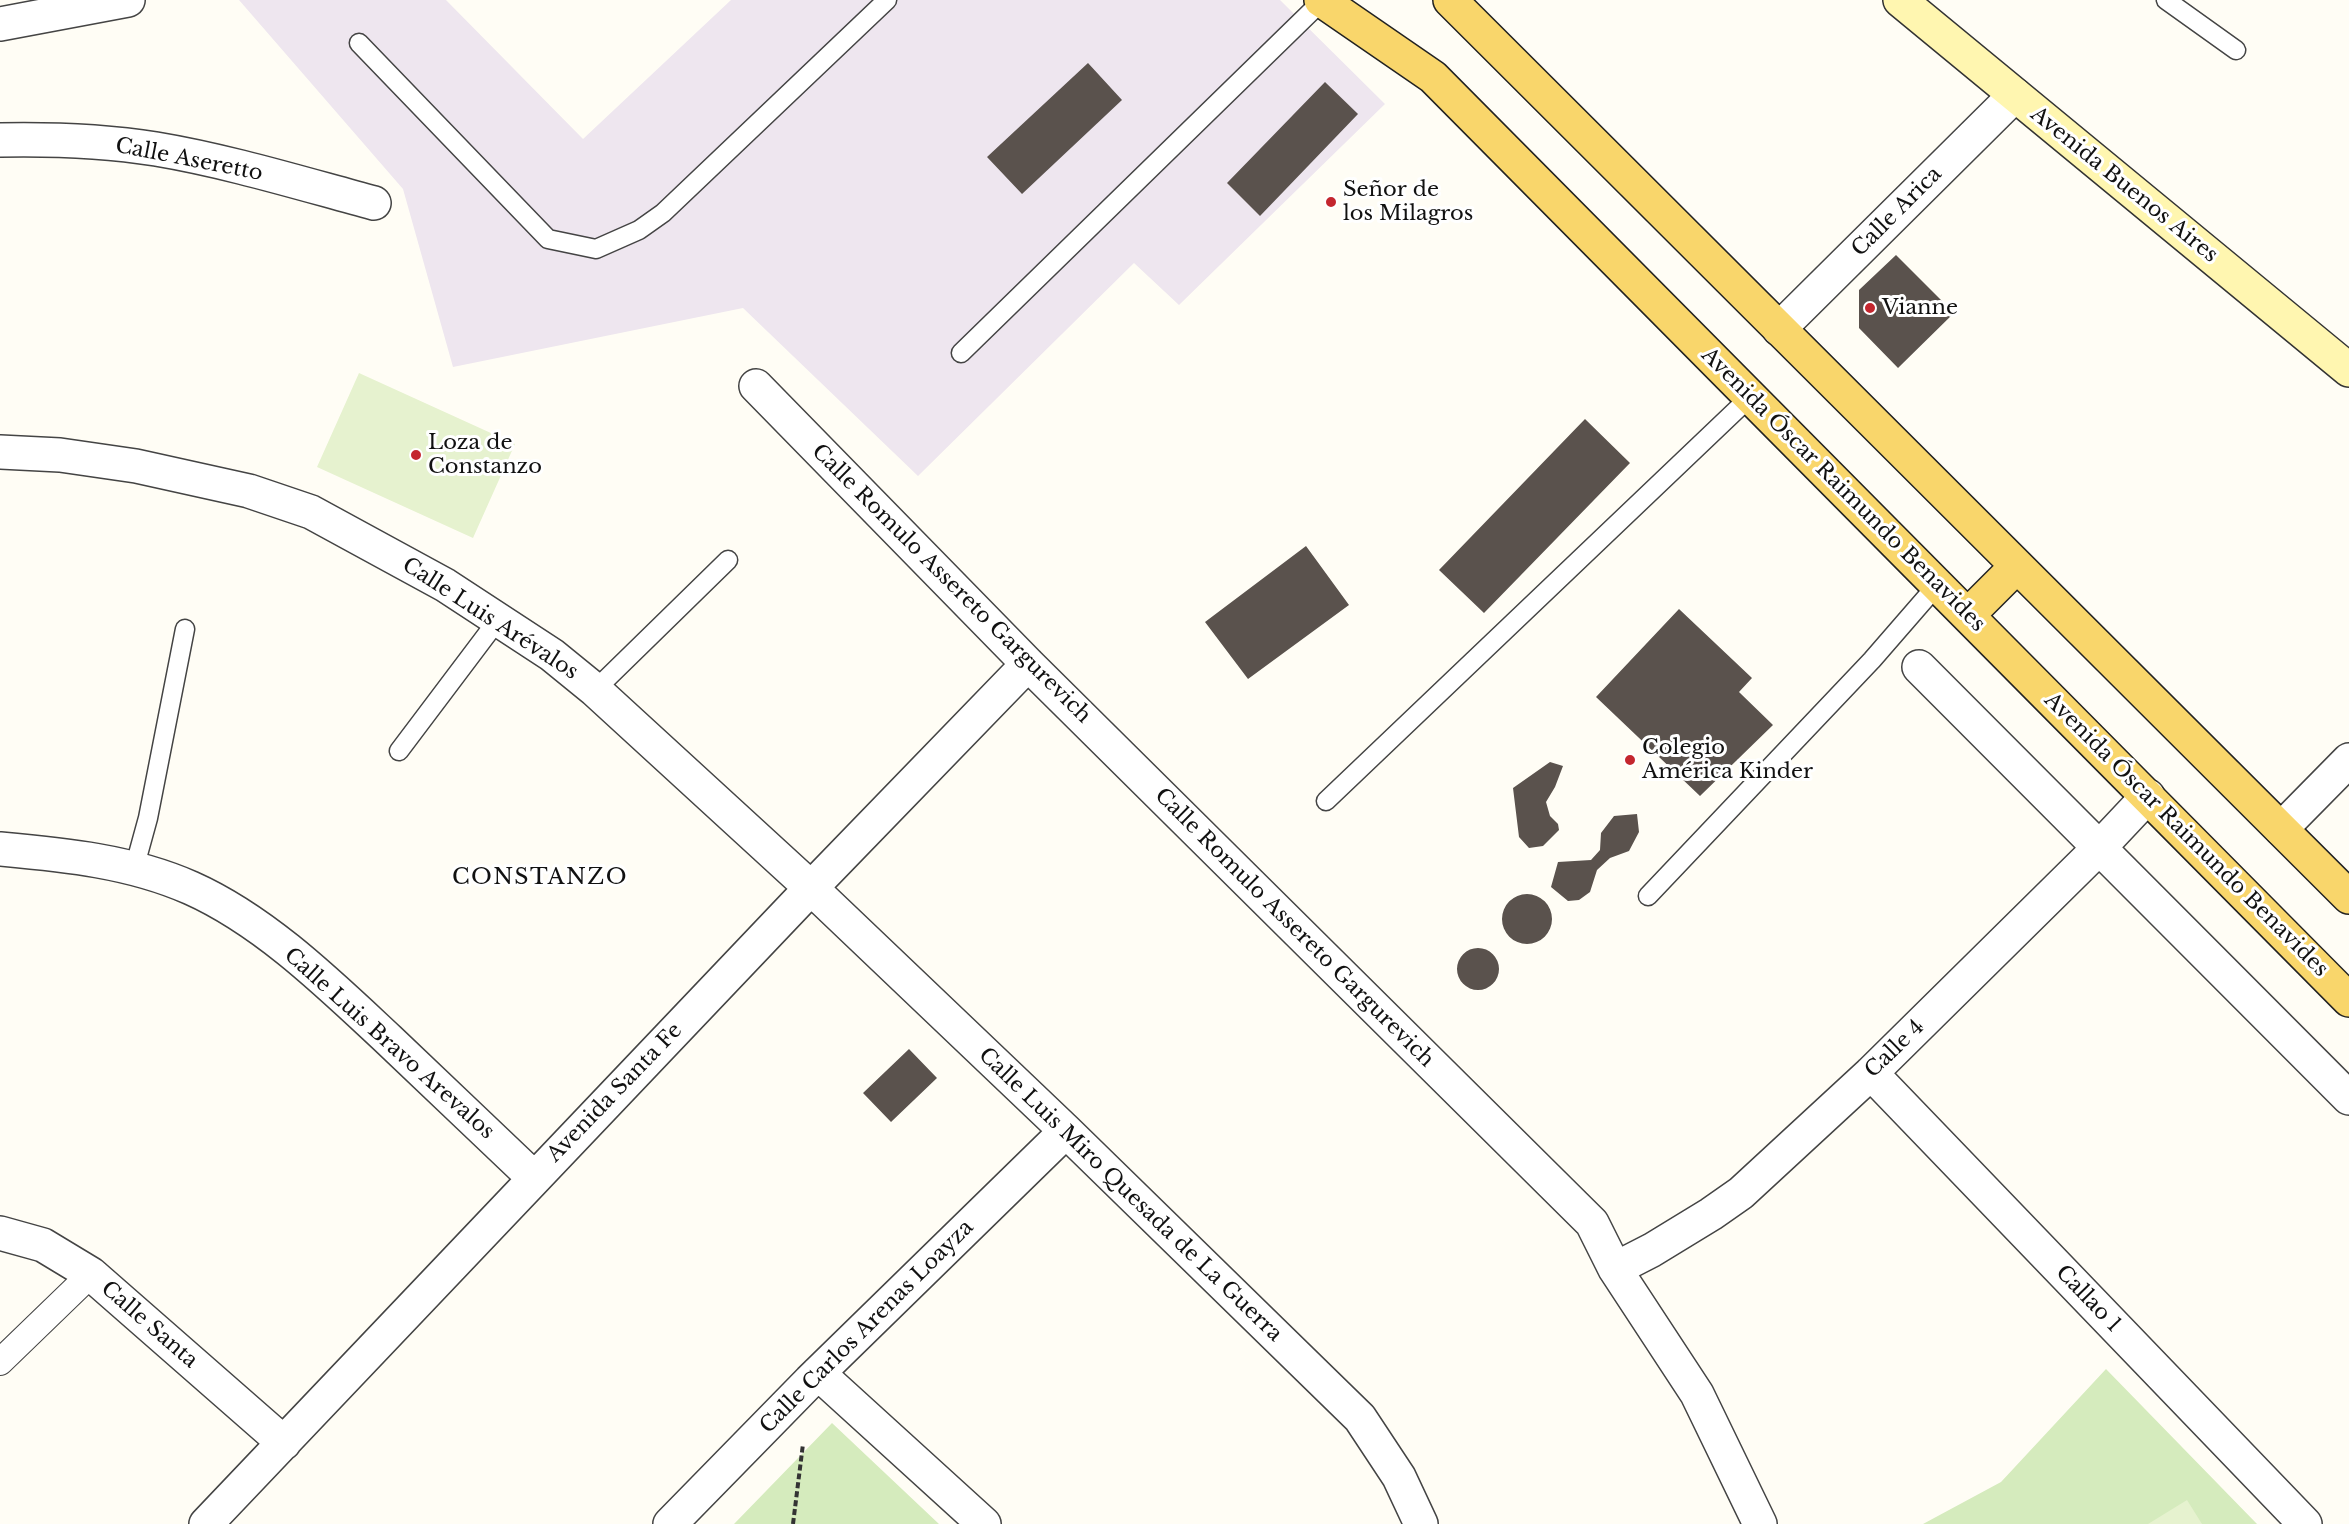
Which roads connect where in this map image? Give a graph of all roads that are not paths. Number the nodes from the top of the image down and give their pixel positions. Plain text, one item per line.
1 (128, 0) edge
2 (887, 0) edge
3 (1321, 0) edge
4 (1450, 0) edge
5 (1900, 0) edge
6 (2166, 0) edge
7 (0, 24) edge
8 (359, 44) dead end
9 (2236, 50) dead end
10 (2015, 95) junction
11 (0, 140) edge
12 (374, 203) dead end
13 (1779, 329) junction
14 (961, 353) dead end
15 (2349, 370) edge
16 (756, 386) dead end
17 (1750, 397) junction
18 (0, 452) edge
19 (728, 560) dead end
20 (2017, 566) junction
21 (1938, 584) junction
22 (1968, 615) junction
23 (497, 621) junction
24 (185, 629) dead end
25 (1028, 664) junction
26 (1919, 667) dead end
27 (595, 690) junction
28 (399, 751) dead end
29 (2349, 760) edge
30 (2148, 796) junction
31 (1326, 801) dead end
32 (2281, 829) junction
33 (2100, 847) junction
34 (0, 849) edge
35 (134, 869) junction
36 (811, 888) junction
37 (1648, 896) dead end
38 (2349, 897) edge
39 (2349, 1000) edge
40 (1871, 1073) junction
41 (2349, 1098) edge
42 (1066, 1131) junction
43 (534, 1178) junction
44 (0, 1233) edge
45 (1615, 1269) junction
46 (91, 1274) junction
47 (0, 1362) edge
48 (818, 1373) junction
49 (284, 1443) junction
50 (206, 1524) edge
51 (670, 1524) edge
52 (984, 1524) edge
53 (1421, 1524) edge
54 (1760, 1524) edge
55 (2306, 1524) edge

1 - 7 street
2 - 8 lane
3 - 14 lane
3 - 17 main road, Avenida Óscar Raimundo Benavides
4 - 13 main road
5 - 10 main road, Avenida Buenos Aires
6 - 9 lane
10 - 13 street, Calle Arica
10 - 15 main road, Avenida Buenos Aires
11 - 12 street, Calle Aseretto
13 - 20 main road
16 - 25 street, Calle Romulo Assereto Gargurevich
17 - 21 main road, Avenida Óscar Raimundo Benavides
17 - 31 lane
18 - 23 street, Calle Luis Arévalos
19 - 27 lane
20 - 22 main road
20 - 32 main road
21 - 22 main road, Avenida Óscar Raimundo Benavides
21 - 37 lane
22 - 30 main road, Avenida Óscar Raimundo Benavides
23 - 27 street, Calle Luis Arévalos
23 - 28 lane
24 - 35 lane
25 - 36 street, Avenida Santa Fe
25 - 45 street, Calle Romulo Assereto Gargurevich
26 - 33 street
27 - 36 street, Calle Luis Arévalos
29 - 32 street
30 - 33 street, Calle 4
30 - 39 main road, Avenida Óscar Raimundo Benavides
32 - 38 main road
33 - 40 street, Calle 4
33 - 41 street
34 - 35 street, Calle Luis Bravo Arevalos
35 - 43 street, Calle Luis Bravo Arevalos
36 - 42 street, Calle Luis Miro Quesada de La Guerra
36 - 43 street, Avenida Santa Fe
40 - 45 street, Calle 4
40 - 55 street, Callao 1
42 - 48 street, Calle Carlos Arenas Loayza
42 - 53 street, Calle Luis Miro Quesada de La Guerra
43 - 49 street, Avenida Santa Fe
44 - 46 street, Calle Santa
45 - 54 street, Calle Romulo Assereto Gargurevich
46 - 47 street
46 - 49 street, Calle Santa
48 - 51 street, Calle Carlos Arenas Loayza
48 - 52 street
49 - 50 street, Avenida Santa Fe

